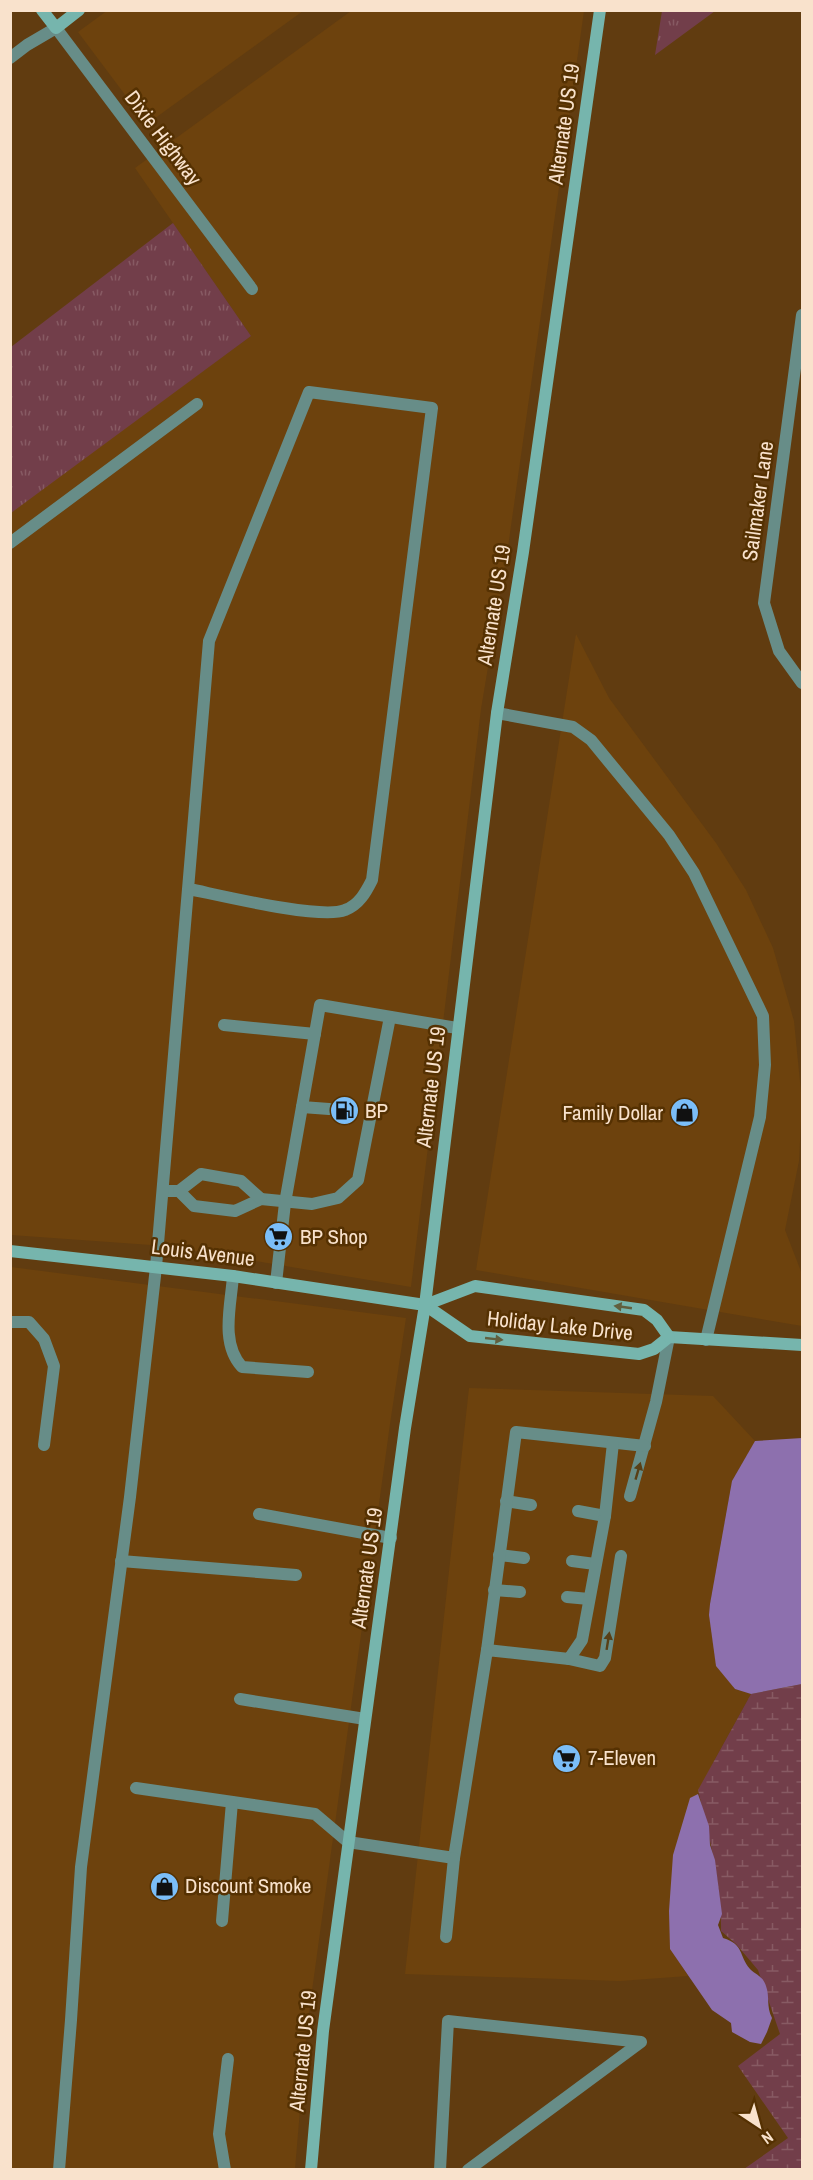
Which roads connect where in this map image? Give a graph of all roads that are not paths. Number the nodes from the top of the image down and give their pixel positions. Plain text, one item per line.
1 (42, 10) edge
2 (79, 10) edge
3 (600, 10) edge
4 (56, 28) junction
5 (10, 58) edge
6 (252, 289) dead end
7 (802, 315) edge
8 (197, 404) dead end
9 (10, 543) edge
10 (802, 683) edge
11 (496, 713) junction
12 (189, 889) junction
13 (390, 1017) junction
14 (224, 1025) dead end
15 (457, 1028) junction
16 (315, 1034) junction
17 (302, 1107) junction
18 (329, 1109) dead end
19 (163, 1191) junction
20 (180, 1191) junction
21 (261, 1199) junction
22 (285, 1203) junction
23 (10, 1251) edge
24 (156, 1267) junction
25 (233, 1276) junction
26 (276, 1282) junction
27 (425, 1305) junction
28 (10, 1322) edge
29 (669, 1337) junction
30 (706, 1340) junction
31 (802, 1345) edge
32 (308, 1372) dead end
33 (613, 1443) junction
34 (44, 1445) dead end
35 (645, 1446) junction
36 (630, 1496) dead end
37 (506, 1501) junction
38 (531, 1505) dead end
39 (578, 1511) dead end
40 (259, 1514) dead end
41 (605, 1515) junction
42 (391, 1538) junction
43 (499, 1555) junction
44 (621, 1556) dead end
45 (524, 1558) dead end
46 (121, 1561) junction
47 (572, 1562) dead end
48 (595, 1564) junction
49 (296, 1575) dead end
50 (495, 1590) junction
51 (520, 1592) dead end
52 (567, 1597) dead end
53 (589, 1599) junction
54 (487, 1650) junction
55 (569, 1659) junction
56 (240, 1699) dead end
57 (365, 1719) junction
58 (136, 1788) dead end
59 (232, 1802) junction
60 (348, 1842) junction
61 (454, 1858) junction
62 (222, 1921) dead end
63 (446, 1937) dead end
64 (228, 2059) dead end
65 (58, 2169) edge
66 (225, 2169) edge
67 (311, 2169) edge
68 (440, 2169) edge
69 (468, 2169) edge

1 - 4 main road, Dixie Highway
2 - 4 main road
3 - 11 main road, Alternate US 19
4 - 5 street
4 - 6 street, Dixie Highway
7 - 10 street, Sailmaker Lane
8 - 9 street
11 - 15 main road, Alternate US 19
11 - 30 street
12 - 12 street
12 - 19 street
13 - 15 street
13 - 16 street
13 - 22 street
14 - 16 street
15 - 27 main road, Alternate US 19
16 - 17 street
17 - 18 street
17 - 22 street
19 - 20 street
19 - 24 street
20 - 21 street
20 - 21 street
21 - 22 street
22 - 26 street
23 - 24 main road, Louis Avenue
24 - 25 main road, Louis Avenue
24 - 46 street
25 - 26 main road, Louis Avenue
25 - 32 street
26 - 27 main road, Louis Avenue
27 -> 29 main road, Holiday Lake Drive
29 -> 27 main road, Holiday Lake Drive
27 - 42 main road, Alternate US 19
28 - 34 street
29 - 30 main road
29 - 35 street
30 - 31 main road
33 - 35 street
33 - 37 street
33 - 41 street
36 -> 35 street
37 - 38 street
37 - 43 street
39 - 41 street
40 - 42 street
41 - 48 street
42 - 57 main road, Alternate US 19
43 - 45 street
43 - 50 street
55 -> 44 street
46 - 49 street
46 - 65 street
47 - 48 street
48 - 53 street
50 - 51 street
50 - 54 street
52 - 53 street
53 - 55 street
54 - 55 street
54 - 61 street
56 - 57 street
57 - 60 main road, Alternate US 19
58 - 59 street
59 - 60 street
59 - 62 street
60 - 61 street
60 - 67 main road, Alternate US 19
61 - 63 street
64 - 66 street
68 - 69 street

